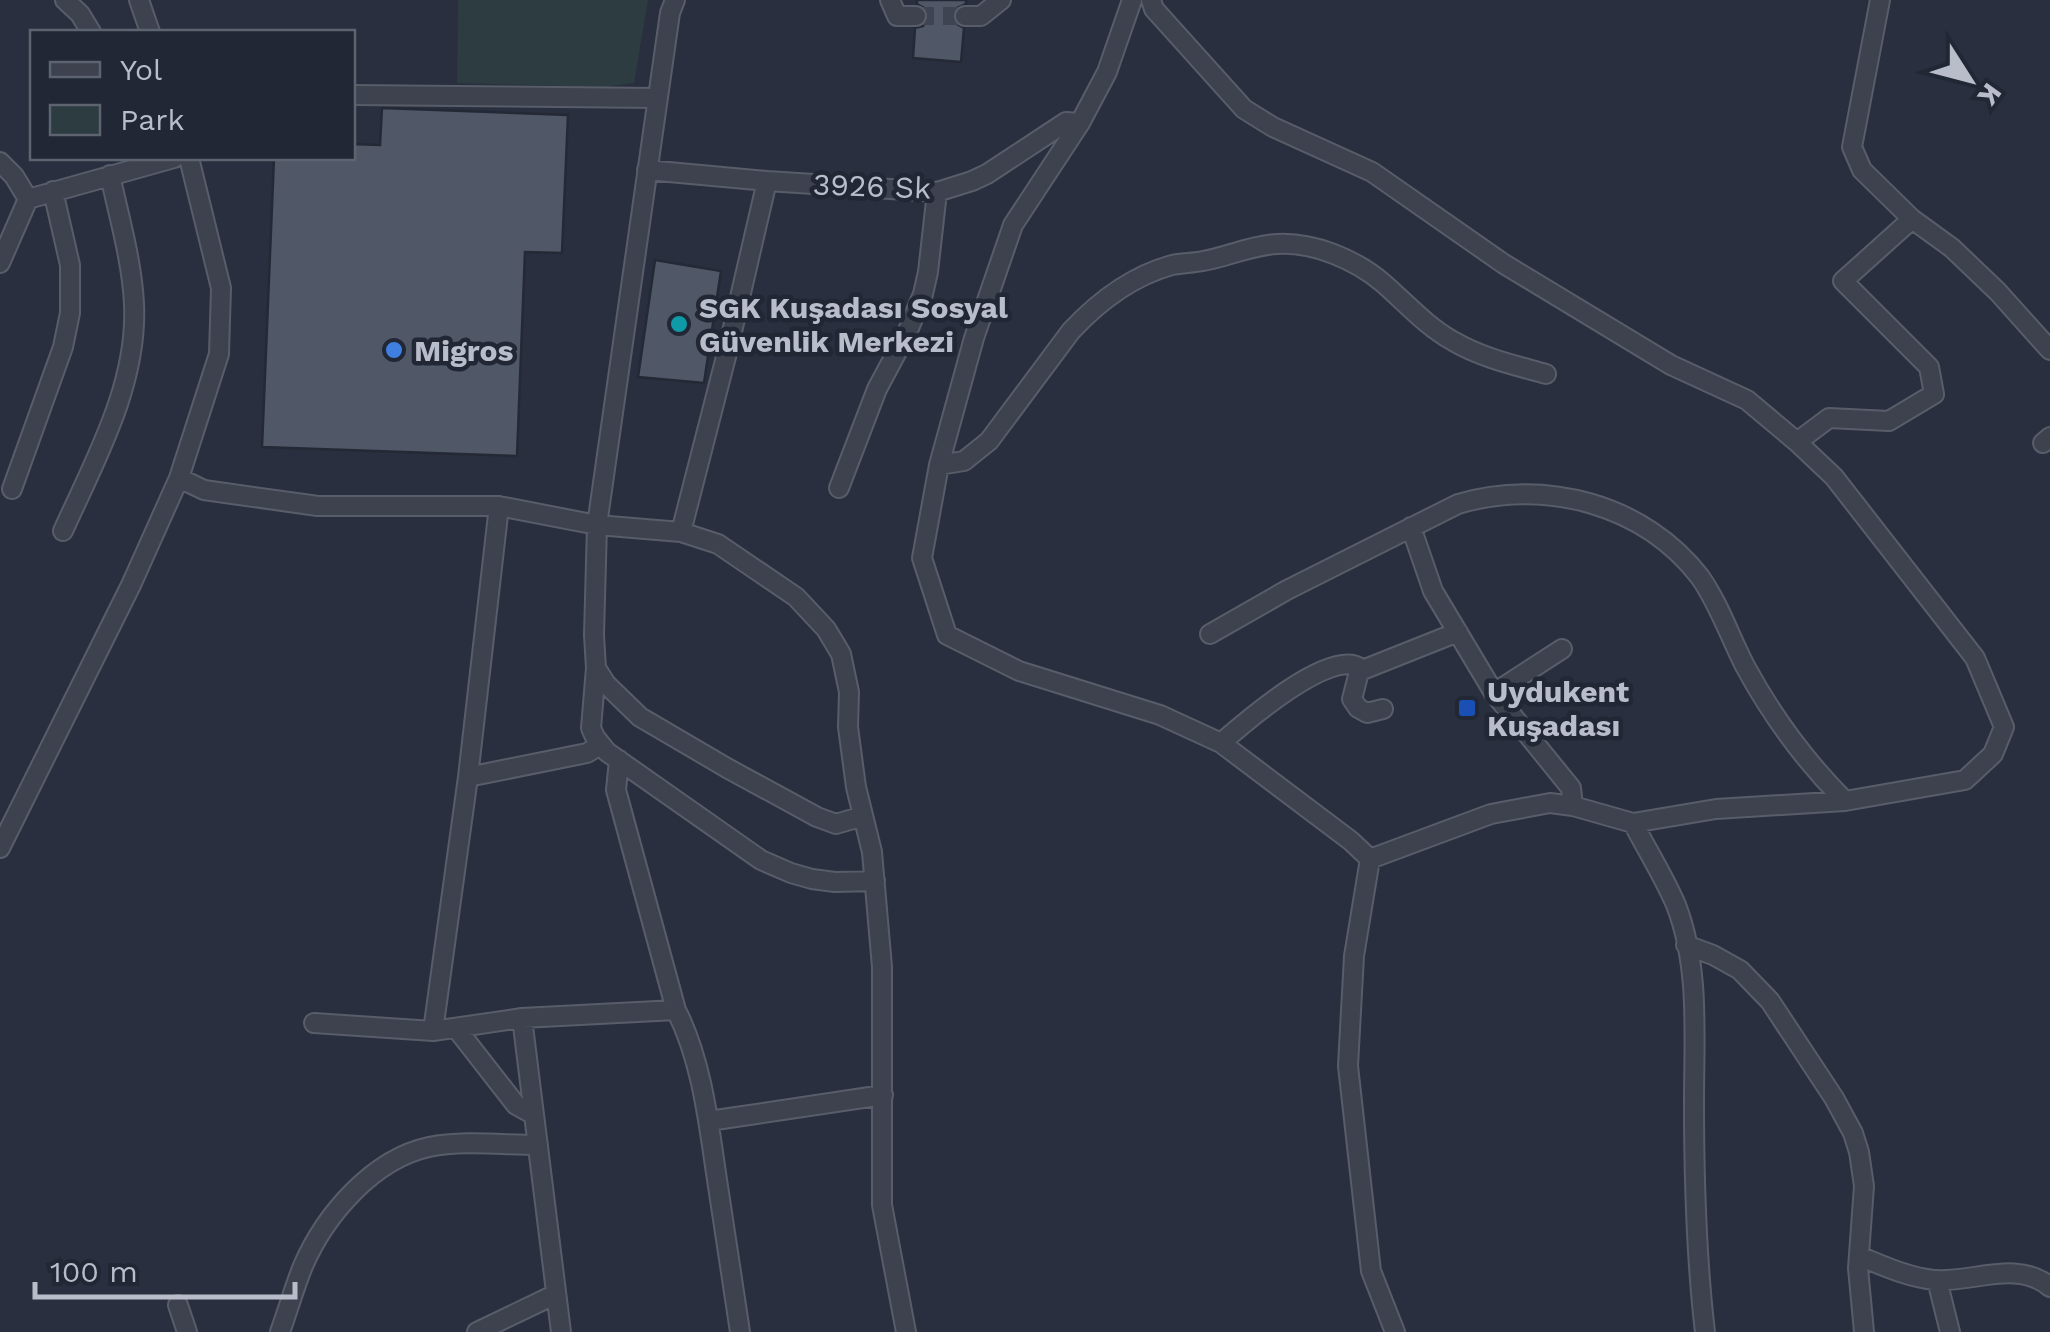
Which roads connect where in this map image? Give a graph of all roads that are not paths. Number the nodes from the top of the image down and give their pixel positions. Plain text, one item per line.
1 (65, 0) edge
2 (139, 0) edge
3 (890, 0) edge
4 (1001, 0) edge
5 (1132, 0) edge
6 (1151, 0) edge
7 (1880, 0) edge
8 (671, 4) edge
9 (916, 16) tunnel mouth
10 (965, 16) tunnel mouth
11 (91, 30) edge
12 (149, 30) edge
13 (355, 95) edge
14 (658, 98) junction
15 (1080, 123) junction
16 (166, 160) edge
17 (189, 160) edge
18 (0, 162) edge
19 (647, 170) junction
20 (110, 175) junction
21 (767, 182) junction
22 (53, 191) junction
23 (936, 192) junction
24 (28, 199) junction
25 (1912, 219) junction
26 (0, 263) edge
27 (2050, 350) edge
28 (1546, 374) dead end
29 (1797, 442) junction
30 (939, 465) junction
31 (179, 478) junction
32 (838, 488) dead end
33 (12, 489) dead end
34 (499, 506) junction
35 (597, 525) junction
36 (1411, 526) junction
37 (63, 531) dead end
38 (682, 532) junction
39 (1458, 632) junction
40 (1210, 634) dead end
41 (1562, 649) dead end
42 (596, 668) junction
43 (1360, 671) junction
44 (1494, 693) junction
45 (1383, 709) dead end
46 (1221, 743) junction
47 (600, 745) junction
48 (619, 760) junction
49 (468, 777) junction
50 (1845, 801) junction
51 (1572, 806) junction
52 (862, 816) junction
53 (1633, 823) junction
54 (0, 848) edge
55 (1370, 860) junction
56 (874, 881) junction
57 (1686, 944) junction
58 (676, 1010) junction
59 (522, 1018) junction
60 (314, 1023) dead end
61 (456, 1028) junction
62 (433, 1031) junction
63 (882, 1094) junction
64 (534, 1115) junction
65 (709, 1120) junction
66 (538, 1145) junction
67 (1859, 1256) junction
68 (1938, 1280) junction
69 (2050, 1287) edge
70 (556, 1294) junction
71 (178, 1305) dead end
72 (187, 1332) edge
73 (280, 1332) edge
74 (477, 1332) edge
75 (560, 1332) edge
76 (740, 1332) edge
77 (906, 1332) edge
78 (1395, 1332) edge
79 (1705, 1332) edge
80 (1864, 1332) edge
81 (1950, 1332) edge

1 - 11 street
2 - 12 street
3 - 9 street
4 - 10 street
5 - 15 street
6 - 29 street
7 - 25 street
8 - 14 street
13 - 14 street
14 - 19 street
15 - 23 street, 3926 Sk
15 - 30 street
16 - 20 street
17 - 31 street
18 - 24 street
19 - 21 street, 3926 Sk
19 - 35 street
20 - 22 street
20 - 37 street
21 - 23 street, 3926 Sk
21 - 38 street
22 - 24 street
22 - 33 street
23 - 32 street
24 - 26 street
25 - 27 street
25 - 29 street
28 - 30 street
29 - 50 street
30 - 46 street
31 - 34 street
31 - 54 street
34 - 35 street
34 - 49 street
35 - 38 street
35 - 42 street
36 - 39 street
36 - 40 street
36 - 50 street
38 - 52 street
39 - 43 street
39 - 44 street
41 - 44 street
42 - 47 street
42 - 52 street
43 - 45 street
43 - 46 street
44 - 51 street
46 - 55 street
47 - 48 street
47 - 49 street
48 - 56 street
48 - 58 street
49 - 62 street
50 - 53 street
51 - 53 street
51 - 55 street
52 - 56 street
53 - 57 street
55 - 78 street
56 - 63 street
57 - 67 street
57 - 79 street
58 - 59 street
58 - 65 street
59 - 61 street
59 - 64 street
60 - 62 street
61 - 62 street
61 - 64 street
63 - 65 street
63 - 77 street
64 - 66 street
65 - 76 street
66 - 70 street
66 - 73 street
67 - 68 street
67 - 80 street
68 - 69 street
68 - 81 street
70 - 74 street
70 - 75 street
71 - 72 street

